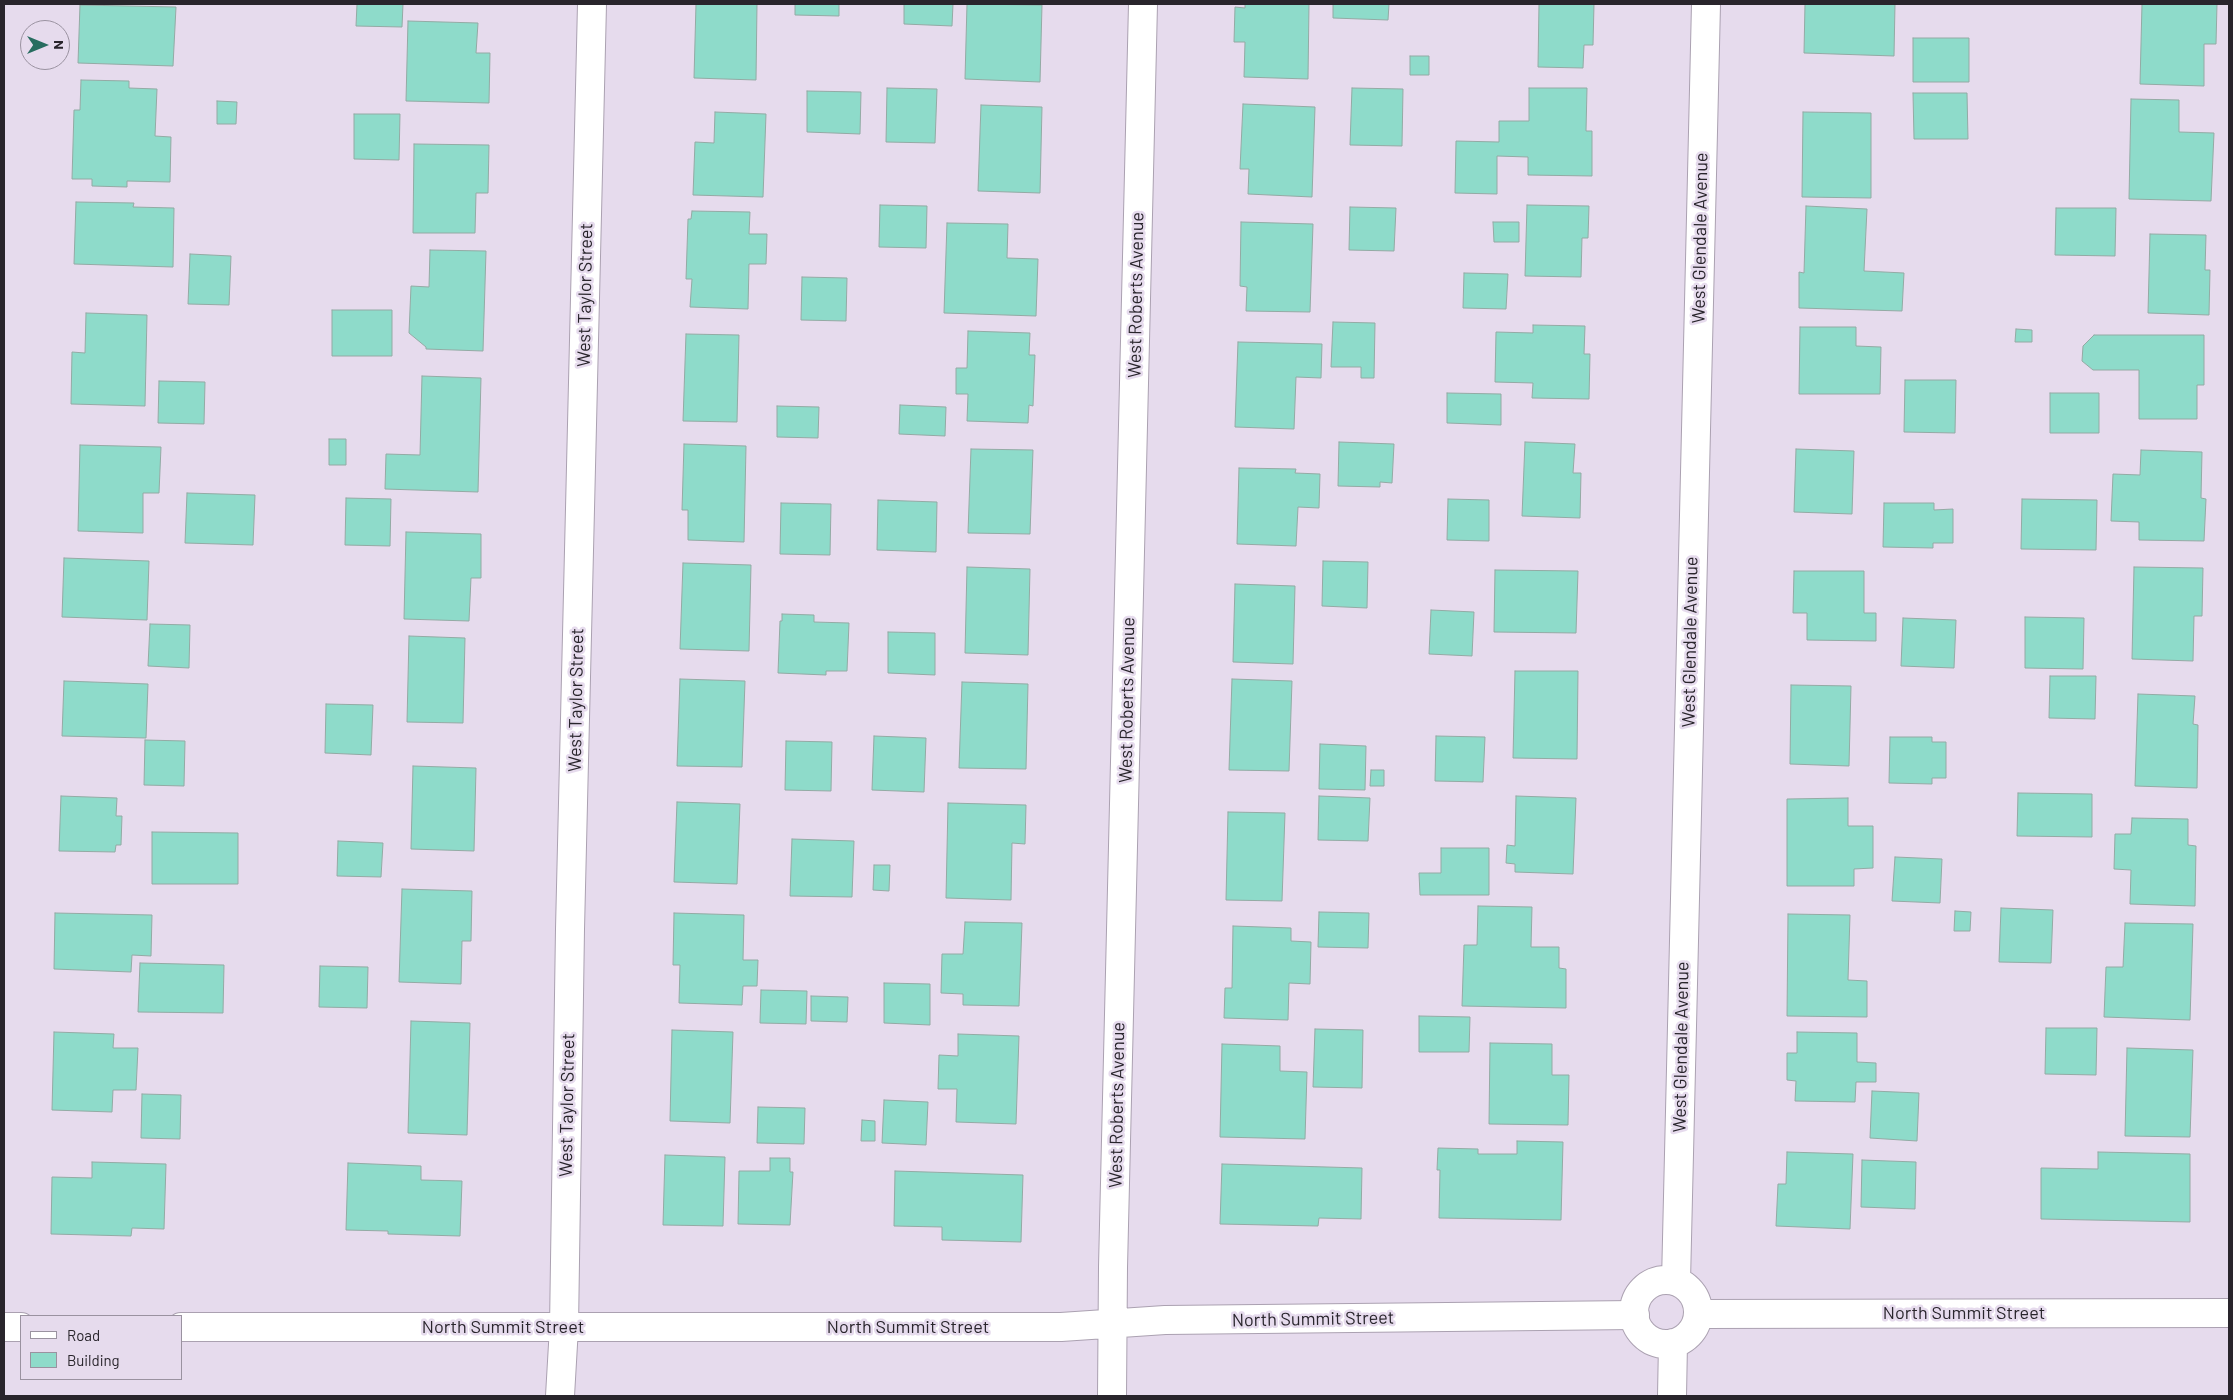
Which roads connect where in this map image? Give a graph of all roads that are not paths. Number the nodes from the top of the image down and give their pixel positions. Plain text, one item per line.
1 (592, 4) edge
2 (1143, 4) edge
3 (1706, 4) edge
4 (1676, 1281) junction
5 (2229, 1313) edge
6 (1698, 1314) junction
7 (1635, 1315) junction
8 (1113, 1325) junction
9 (4, 1327) edge
10 (20, 1327) edge
11 (182, 1327) edge
12 (564, 1327) junction
13 (1673, 1344) junction
14 (560, 1396) edge
15 (1112, 1396) edge
16 (1672, 1396) edge

1 - 12 street, West Taylor Street
2 - 8 street, West Roberts Avenue
3 - 4 street, West Glendale Avenue
4 - 6 street
4 - 7 street
5 - 6 street, North Summit Street
6 - 13 street
7 - 8 street, North Summit Street
7 - 13 street
8 - 12 street, North Summit Street
8 - 15 street, West Roberts Avenue
9 - 10 street
11 - 12 street, North Summit Street
12 - 14 street, West Taylor Street
13 - 16 street

